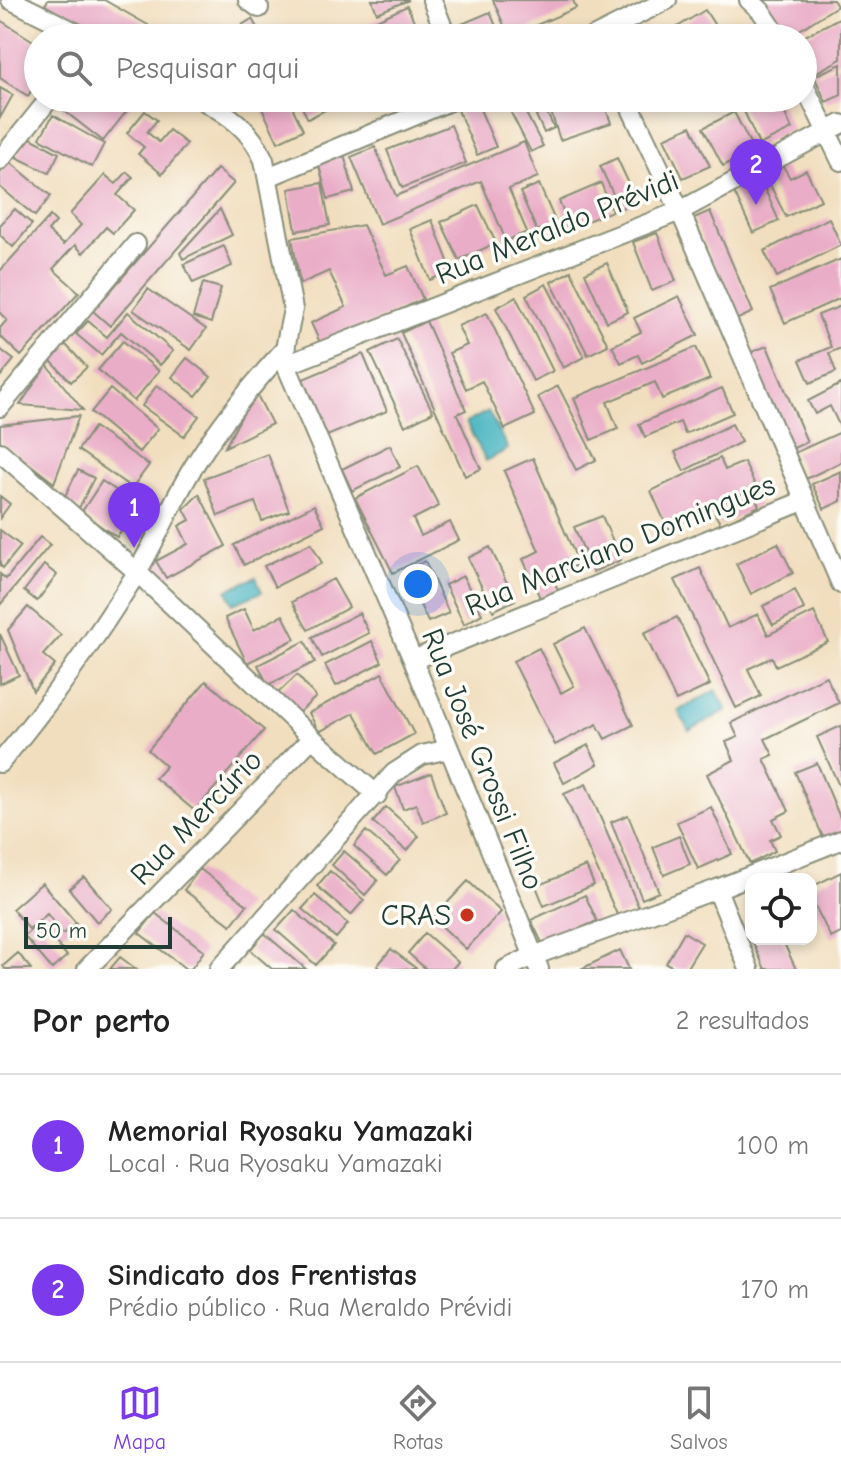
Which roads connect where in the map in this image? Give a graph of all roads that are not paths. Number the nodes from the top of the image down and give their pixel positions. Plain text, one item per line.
1 (11, 0) edge
2 (432, 0) edge
3 (667, 0) edge
4 (749, 0) edge
5 (59, 24) edge
6 (441, 24) edge
7 (622, 24) edge
8 (770, 24) edge
9 (817, 103) edge
10 (39, 112) edge
11 (223, 112) edge
12 (419, 112) edge
13 (633, 112) edge
14 (834, 127) edge
15 (0, 160) edge
16 (841, 161) edge
17 (266, 169) junction
18 (680, 211) junction
19 (136, 244) dead end
20 (285, 357) junction
21 (0, 407) edge
22 (0, 452) edge
23 (803, 501) junction
24 (137, 572) junction
25 (841, 584) edge
26 (413, 660) junction
27 (312, 738) junction
28 (449, 749) junction
29 (0, 763) edge
30 (377, 795) junction
31 (841, 840) edge
32 (717, 889) junction
33 (536, 962) edge
34 (87, 969) edge
35 (219, 969) edge
36 (506, 969) edge
37 (749, 969) edge

1 - 5 street
2 - 6 street
3 - 7 street
4 - 8 street
9 - 14 street
10 - 15 street
11 - 17 street
12 - 17 street
13 - 18 street
14 - 16 street
14 - 18 street, Rua Meraldo Prévidi
17 - 20 street
18 - 20 street, Rua Meraldo Prévidi
18 - 23 street
19 - 21 street
20 - 24 street
20 - 26 street, Rua José Grossi Filho
22 - 24 street
23 - 25 street
23 - 26 street, Rua Marciano Domingues
24 - 27 street
24 - 29 street
26 - 28 street, Rua José Grossi Filho
27 - 30 street
27 - 34 street, Rua Mercúrio
28 - 30 street
28 - 33 street, Rua José Grossi Filho
30 - 35 street
31 - 32 street
32 - 33 street
32 - 37 street
33 - 36 street

